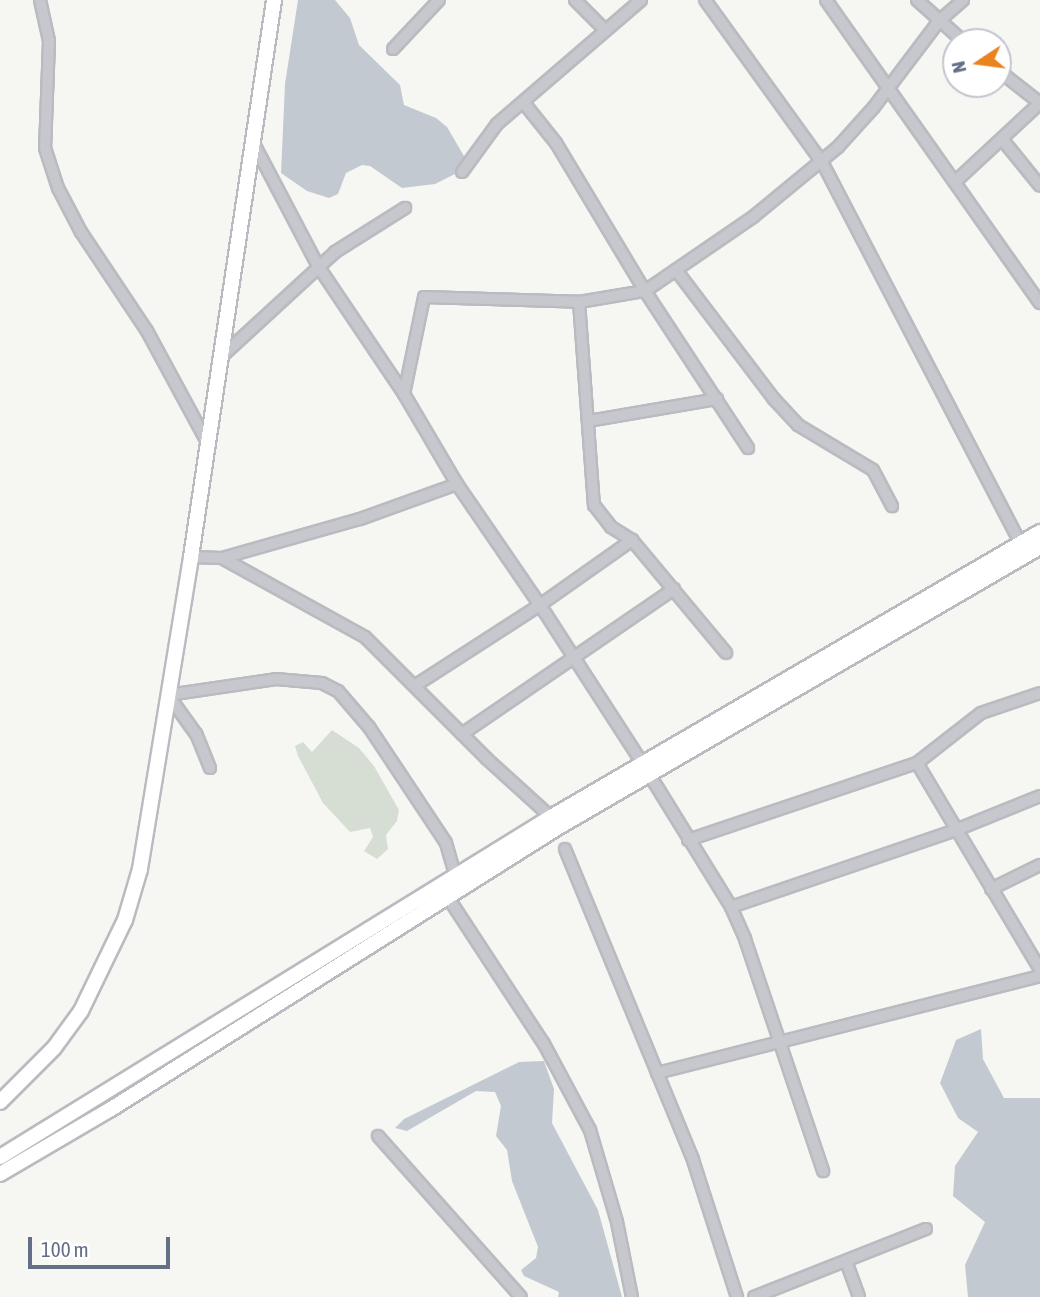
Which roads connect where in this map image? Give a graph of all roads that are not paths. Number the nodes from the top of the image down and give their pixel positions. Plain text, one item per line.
1 (40, 0) edge
2 (274, 0) edge
3 (439, 0) edge
4 (576, 0) edge
5 (641, 0) edge
6 (705, 0) edge
7 (826, 0) edge
8 (917, 0) edge
9 (963, 0) edge
10 (939, 21) junction
11 (947, 28) edge
12 (605, 30) junction
13 (393, 49) dead end
14 (1012, 81) edge
15 (889, 88) junction
16 (524, 103) junction
17 (1040, 103) edge
18 (1002, 139) junction
19 (254, 144) junction
20 (822, 162) junction
21 (461, 172) dead end
22 (956, 181) junction
23 (1040, 186) edge
24 (405, 208) dead end
25 (318, 266) junction
26 (676, 270) junction
27 (645, 291) junction
28 (579, 302) junction
29 (1040, 303) edge
30 (221, 357) junction
31 (404, 394) junction
32 (717, 399) junction
33 (588, 421) junction
34 (207, 442) junction
35 (748, 447) dead end
36 (457, 484) junction
37 (892, 506) dead end
38 (1040, 532) edge
39 (632, 540) junction
40 (1020, 542) junction
41 (1040, 547) edge
42 (191, 557) junction
43 (222, 558) junction
44 (674, 589) junction
45 (540, 605) junction
46 (726, 653) dead end
47 (574, 657) junction
48 (416, 685) junction
49 (1040, 693) edge
50 (169, 695) junction
51 (462, 734) junction
52 (918, 763) junction
53 (210, 768) dead end
54 (646, 769) junction
55 (1040, 796) edge
56 (551, 817) junction
57 (956, 830) junction
58 (688, 840) junction
59 (565, 849) dead end
60 (1040, 865) edge
61 (455, 876) junction
62 (991, 889) junction
63 (447, 896) junction
64 (731, 907) junction
65 (1040, 969) edge
66 (1040, 976) edge
67 (782, 1043) junction
68 (657, 1073) junction
69 (0, 1102) edge
70 (379, 1136) dead end
71 (0, 1157) edge
72 (823, 1171) dead end
73 (0, 1174) edge
74 (926, 1229) dead end
75 (846, 1261) junction
76 (521, 1297) edge
77 (632, 1297) edge
78 (737, 1297) edge
79 (754, 1297) edge
80 (859, 1297) edge

1 - 34 street
2 - 19 main road
3 - 13 street
4 - 12 street
5 - 12 street
6 - 20 street
7 - 15 street
8 - 10 street
9 - 10 street
10 - 11 street
10 - 15 street
12 - 16 street
14 - 17 street
15 - 20 street
15 - 22 street
16 - 21 street
16 - 27 street
17 - 18 street
18 - 22 street
18 - 23 street
19 - 25 street
19 - 30 main road
20 - 26 street
20 - 40 street
22 - 29 street
24 - 25 street
25 - 30 street
25 - 31 street
26 - 27 street
26 - 37 street
27 - 28 street
27 - 32 street
28 - 31 street
28 - 33 street
30 - 34 main road
31 - 36 street
32 - 33 street
32 - 35 street
33 - 39 street
34 - 42 main road
36 - 43 street
36 - 45 street
38 - 40 main road
39 - 44 street
39 - 45 street
40 - 54 main road
41 - 54 main road
42 - 43 street
42 - 50 main road
43 - 48 street
44 - 46 street
44 - 47 street
45 - 47 street
45 - 48 street
47 - 51 street
47 - 54 street
48 - 51 street
49 - 52 street
50 - 53 street
50 - 61 street
50 - 69 main road
51 - 56 street
52 - 57 street
52 - 58 street
54 - 56 main road
54 - 58 street
54 - 63 main road
55 - 57 street
56 - 61 main road
57 - 62 street
57 - 64 street
58 - 64 street
59 - 68 street
60 - 62 street
61 - 71 main road
62 - 65 street
63 - 73 main road
63 - 77 street
64 - 67 street
66 - 67 street
67 - 68 street
67 - 72 street
68 - 78 street
70 - 76 street
74 - 75 street
75 - 79 street
75 - 80 street

